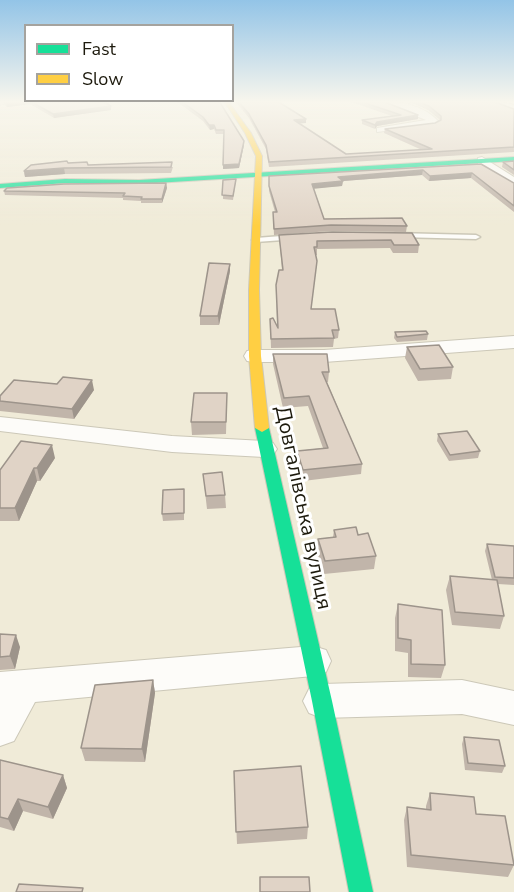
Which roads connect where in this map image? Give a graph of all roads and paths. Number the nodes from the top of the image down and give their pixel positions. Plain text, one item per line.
1 (253, 143) edge
2 (514, 159) edge
3 (482, 161) junction
4 (258, 175) junction
5 (514, 183) edge
6 (0, 186) edge
7 (389, 235) edge
8 (299, 237) edge
9 (476, 237) dead end
10 (256, 240) junction
11 (514, 342) edge
12 (255, 356) junction
13 (0, 424) edge
14 (264, 449) junction
15 (313, 661) junction
16 (12, 688) edge
17 (322, 701) junction
18 (514, 708) edge
19 (0, 728) edge
20 (361, 892) edge

1 - 4 street, Довгалівська вулиця
2 - 3 street
3 - 4 street
3 - 5 street
4 - 6 street
4 - 10 street, Довгалівська вулиця
7 - 9 lane
8 - 10 lane
10 - 12 street, Довгалівська вулиця
11 - 12 street
12 - 14 street, Довгалівська вулиця
13 - 14 street
14 - 15 street, Довгалівська вулиця
15 - 16 street
15 - 17 street, Довгалівська вулиця
16 - 19 street
17 - 18 street
17 - 20 street, Довгалівська вулиця

